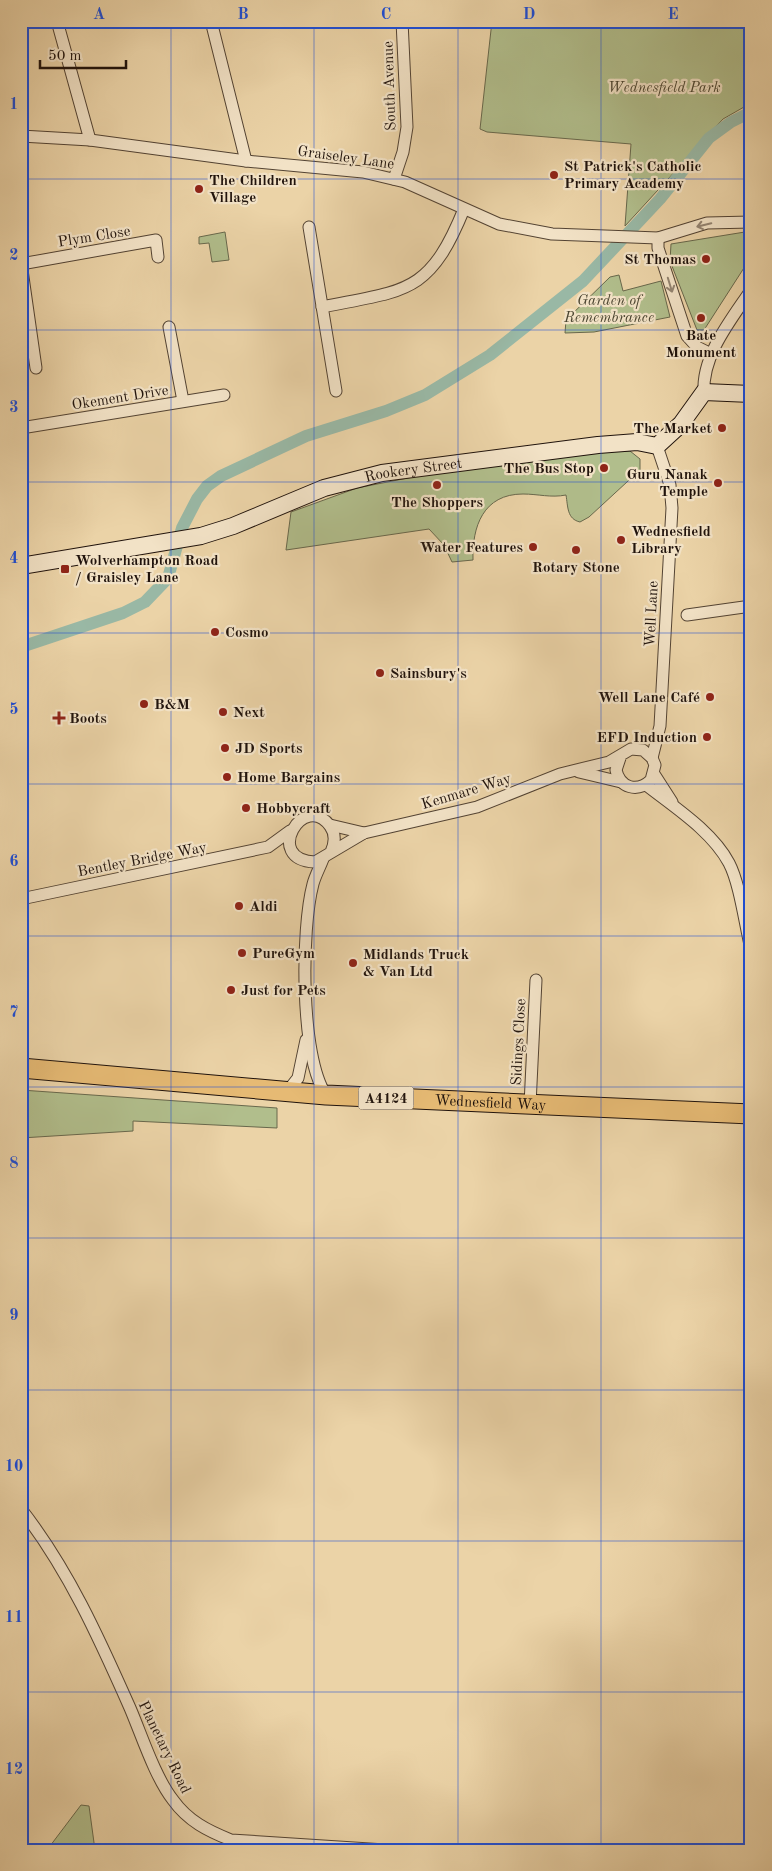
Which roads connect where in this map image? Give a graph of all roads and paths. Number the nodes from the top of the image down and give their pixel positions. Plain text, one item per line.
1 (57, 21) edge
2 (211, 21) edge
3 (402, 21) edge
4 (21, 136) edge
5 (90, 140) junction
6 (246, 161) junction
7 (394, 179) junction
8 (464, 209) junction
9 (751, 222) edge
10 (309, 227) dead end
11 (658, 238) junction
12 (158, 257) dead end
13 (21, 264) edge
14 (22, 282) edge
15 (751, 290) edge
16 (322, 306) junction
17 (169, 327) dead end
18 (710, 354) junction
19 (36, 368) dead end
20 (336, 391) dead end
21 (704, 392) junction
22 (751, 394) edge
23 (224, 395) dead end
24 (183, 401) junction
25 (21, 428) edge
26 (657, 446) junction
27 (21, 566) edge
28 (751, 606) edge
29 (687, 615) dead end
30 (660, 726) junction
31 (643, 750) junction
32 (620, 755) junction
33 (652, 758) junction
34 (575, 771) junction
35 (654, 774) junction
36 (621, 782) junction
37 (646, 785) junction
38 (676, 808) junction
39 (330, 825) junction
40 (290, 832) junction
41 (364, 833) junction
42 (268, 847) junction
43 (297, 856) junction
44 (327, 856) junction
45 (313, 884) junction
46 (21, 899) edge
47 (751, 949) edge
48 (536, 980) dead end
49 (307, 1034) junction
50 (21, 1068) edge
51 (287, 1092) junction
52 (326, 1095) junction
53 (530, 1105) junction
54 (751, 1114) edge
55 (21, 1509) edge
56 (354, 1849) edge
57 (385, 1850) edge

1 - 5 street
2 - 6 street
3 - 7 street, South Avenue
4 - 5 street, Graiseley Lane
5 - 6 street, Graiseley Lane
6 - 7 street, Graiseley Lane
7 - 8 street, Graiseley Lane
8 - 11 street, Graiseley Lane
8 - 16 street
9 -> 11 street
10 - 16 street
11 -> 18 street
12 - 13 street, Plym Close
13 - 14 street
14 - 19 street
15 - 18 street
16 - 20 street
17 - 24 street
18 - 21 street
21 - 22 street
21 - 26 street
23 - 24 street, Okement Drive
24 - 25 street, Okement Drive
26 - 27 street, Rookery Street
26 - 30 street, Well Lane
28 - 29 street
30 - 31 street
30 - 33 street, Well Lane
31 - 32 street
31 - 33 street
32 - 34 street, Kenmare Way
32 - 36 street
33 - 35 street
34 - 36 street
34 - 41 street, Kenmare Way
35 - 37 street
35 - 38 street
36 - 37 street
37 - 38 street
38 - 47 street
39 - 40 street
39 - 41 street
39 - 44 street
40 - 42 street
40 - 43 street
41 - 44 street
42 - 43 street
42 - 46 street, Bentley Bridge Way
43 - 44 street
43 - 45 street
44 - 45 street
45 - 49 street
48 - 53 street, Sidings Close
49 - 51 street
49 - 52 street
50 - 51 main road, Wednesfield Way / A4124
51 - 52 main road, Wednesfield Way / A4124
52 - 53 main road, Wednesfield Way / A4124
53 - 54 main road, Wednesfield Way / A4124
55 - 56 street, Planetary Road
56 - 57 street, Planetary Road

